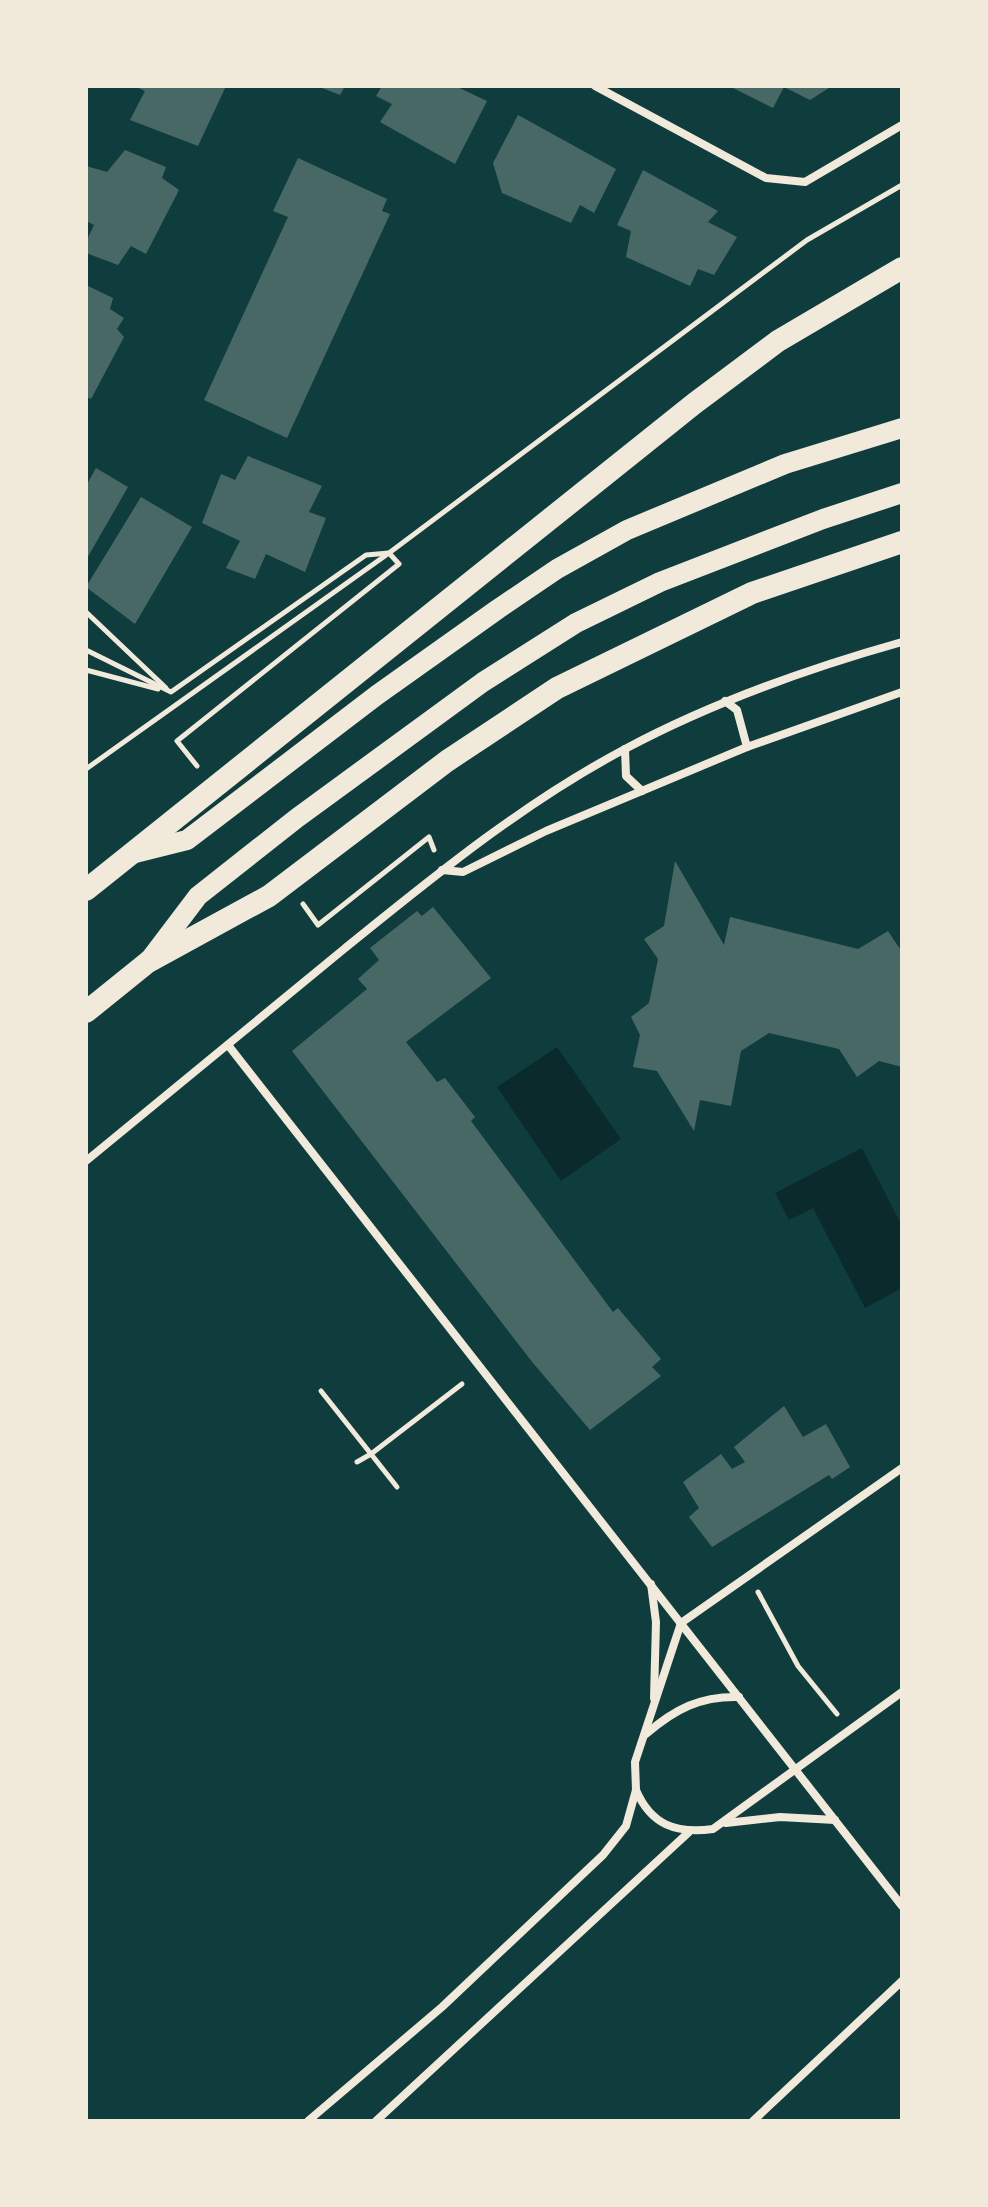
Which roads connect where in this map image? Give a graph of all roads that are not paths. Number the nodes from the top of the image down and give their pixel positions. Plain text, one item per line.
1 (595, 86) edge
2 (902, 125) edge
3 (902, 268) edge
4 (902, 428) edge
5 (902, 493) edge
6 (902, 542) edge
7 (902, 642) edge
8 (902, 692) edge
9 (725, 701) junction
10 (747, 747) junction
11 (625, 749) junction
12 (642, 791) junction
13 (135, 853) junction
14 (441, 870) junction
15 (86, 890) edge
16 (148, 962) junction
17 (86, 1012) edge
18 (228, 1045) junction
19 (86, 1161) edge
20 (902, 1468) edge
21 (651, 1583) junction
22 (681, 1623) junction
23 (902, 1692) edge
24 (739, 1697) junction
25 (654, 1709) junction
26 (645, 1735) junction
27 (797, 1770) junction
28 (636, 1790) junction
29 (835, 1820) junction
30 (725, 1823) junction
31 (689, 1832) junction
32 (902, 1906) edge
33 (902, 1981) edge
34 (308, 2121) edge
35 (376, 2121) edge
36 (753, 2121) edge

1 - 2 street
3 - 13 highway
4 - 13 main road
5 - 16 main road
6 - 16 highway
7 - 9 street
8 - 10 street
9 - 10 street
9 - 11 street
10 - 12 street
11 - 12 street
11 - 14 street
12 - 14 street
13 - 15 highway
14 - 18 street
16 - 17 highway
18 - 19 street
18 - 21 street
20 - 22 street
21 - 22 street
21 - 25 street
22 - 24 street
22 - 25 street
23 - 27 street
24 - 26 street
24 - 27 street
25 - 26 street
26 - 28 street
27 - 29 street
27 - 30 street
28 - 31 street
28 - 34 street
29 - 30 street
29 - 32 street
30 - 31 street
31 - 35 street
33 - 36 street

